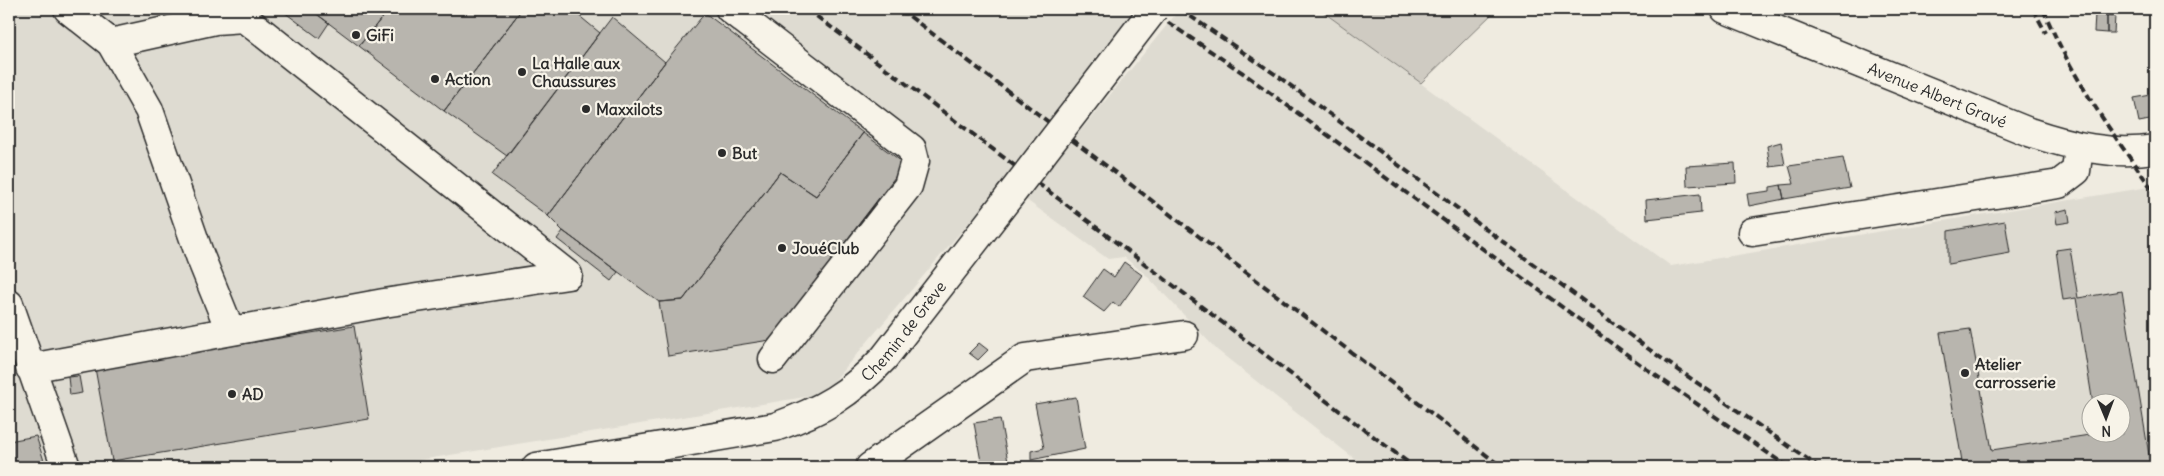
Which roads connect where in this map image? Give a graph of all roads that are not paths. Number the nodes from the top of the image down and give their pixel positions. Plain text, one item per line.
1 (68, 9) edge
2 (730, 9) edge
3 (1154, 9) edge
4 (1725, 9) edge
5 (207, 14) edge
6 (111, 43) junction
7 (2079, 147) junction
8 (2155, 149) edge
9 (1752, 232) dead end
10 (9, 304) edge
11 (230, 330) junction
12 (1184, 336) dead end
13 (773, 359) dead end
14 (30, 368) junction
15 (66, 467) edge
16 (536, 467) edge
17 (870, 467) edge

1 - 6 street
2 - 13 street
3 - 16 street, Chemin de Grève, bridge
4 - 7 street, Avenue Albert Gravé
5 - 6 street
5 - 11 street
6 - 11 street
7 - 8 street, Avenue Albert Gravé
7 - 9 street
10 - 14 street
11 - 14 street
12 - 17 street
14 - 15 street

